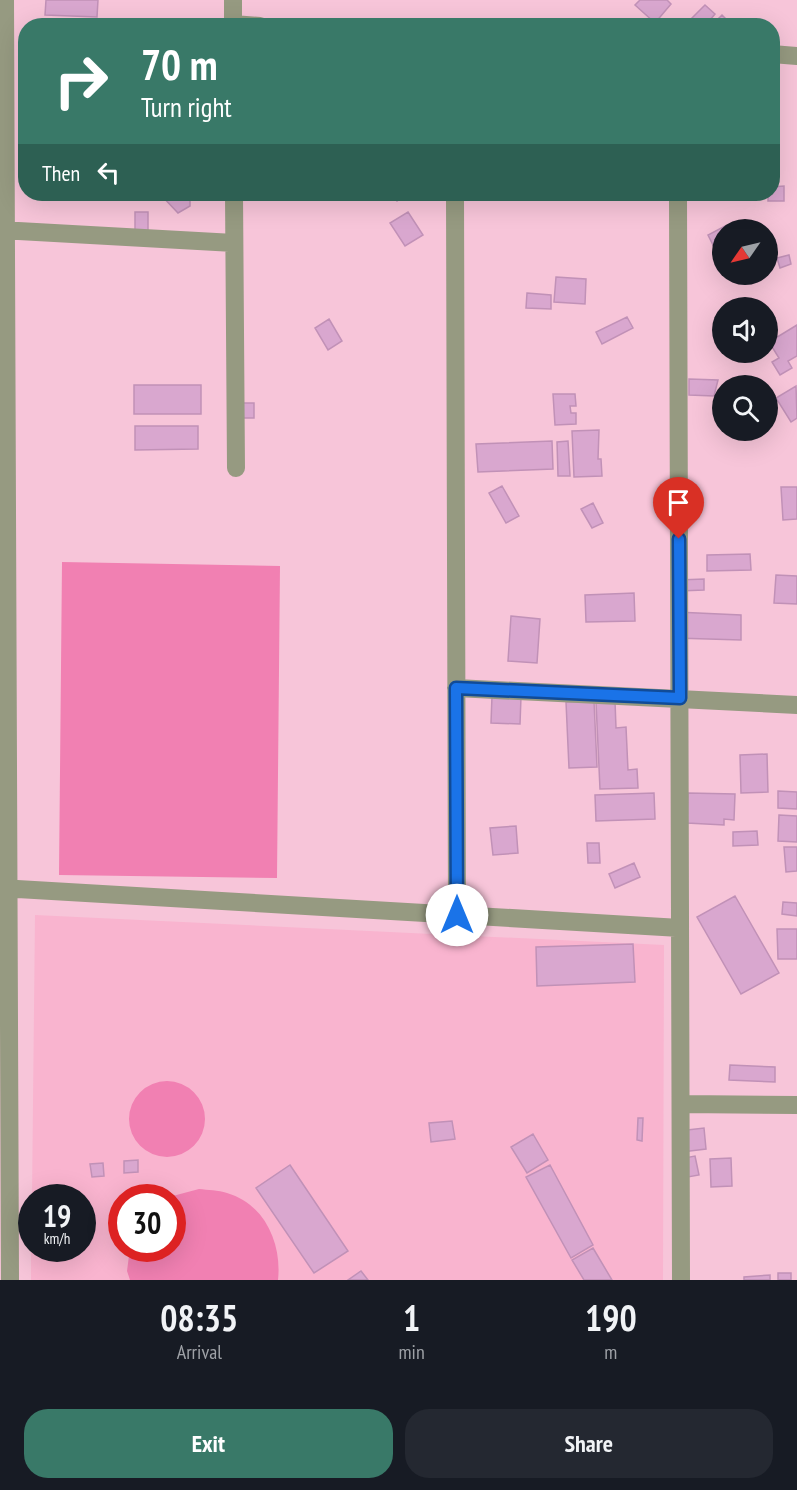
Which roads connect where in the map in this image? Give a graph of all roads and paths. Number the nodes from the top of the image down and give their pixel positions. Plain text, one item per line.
1 (5, 0) edge
2 (232, 0) edge
3 (233, 18) edge
4 (780, 55) edge
5 (797, 56) edge
6 (234, 201) edge
7 (455, 201) edge
8 (678, 201) edge
9 (3, 231) edge
10 (234, 243) junction
11 (236, 468) dead end
12 (456, 688) junction
13 (680, 698) junction
14 (797, 705) edge
15 (4, 888) edge
16 (457, 915) junction
17 (680, 928) junction
18 (681, 1104) junction
19 (797, 1105) edge
20 (10, 1280) edge
21 (681, 1280) edge

1 - 9 street
2 - 3 street
4 - 5 street
6 - 10 street
7 - 12 street
8 - 13 street
9 - 10 street
9 - 15 street
10 - 11 street
12 - 13 street
12 - 16 street
13 - 14 street
13 - 17 street
15 - 16 street
15 - 20 street
16 - 17 street
17 - 18 street
18 - 19 street
18 - 21 street

